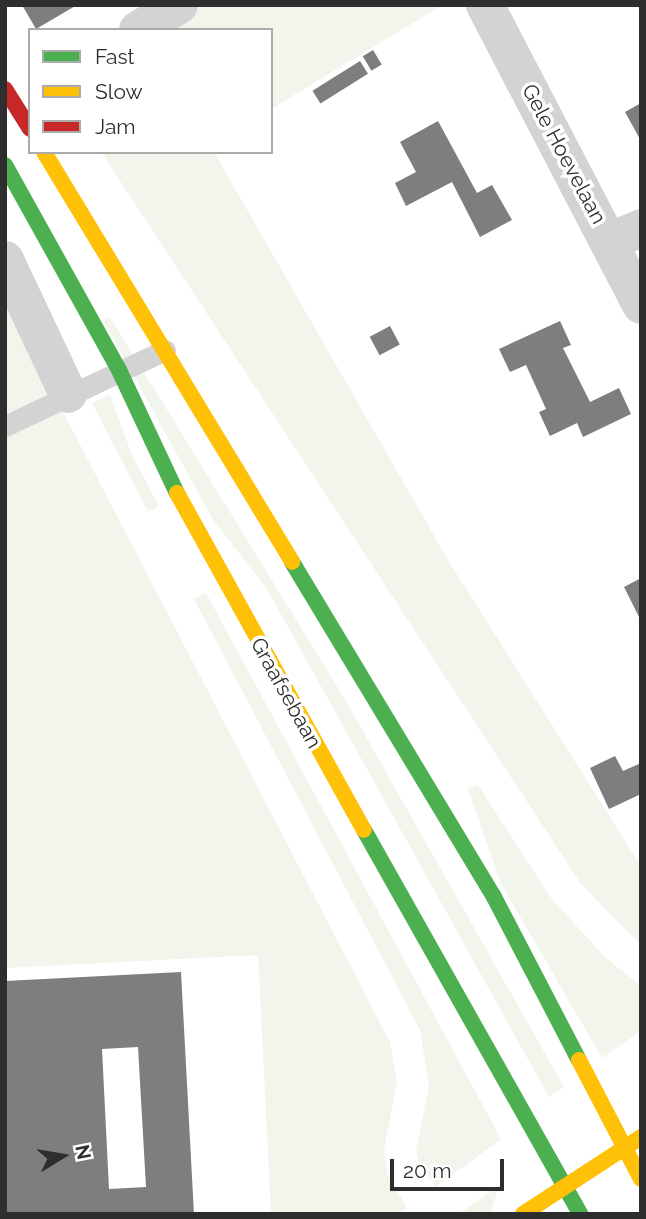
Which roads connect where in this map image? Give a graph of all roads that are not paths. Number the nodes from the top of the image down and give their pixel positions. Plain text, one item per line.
1 (179, 5) edge
2 (485, 5) edge
3 (141, 28) edge
4 (5, 89) edge
5 (28, 126) edge
6 (45, 154) edge
7 (5, 165) edge
8 (626, 235) edge
9 (5, 260) edge
10 (641, 305) edge
11 (165, 350) junction
12 (119, 370) junction
13 (68, 394) junction
14 (5, 426) edge
15 (641, 1137) edge
16 (623, 1147) junction
17 (641, 1179) edge
18 (564, 1185) junction
19 (523, 1214) edge
20 (580, 1214) edge

1 - 3 street
2 - 8 street, Gele Hoevelaan
4 - 5 main road
6 - 11 main road
7 - 12 main road, Graafsebaan
8 - 10 street, Gele Hoevelaan
9 - 13 street
11 - 12 lane
11 - 16 main road
12 - 13 lane
12 - 18 main road, Graafsebaan
13 - 14 lane
15 - 16 main road
16 - 17 main road
16 - 18 main road
18 - 19 main road
18 - 20 main road, Graafsebaan

